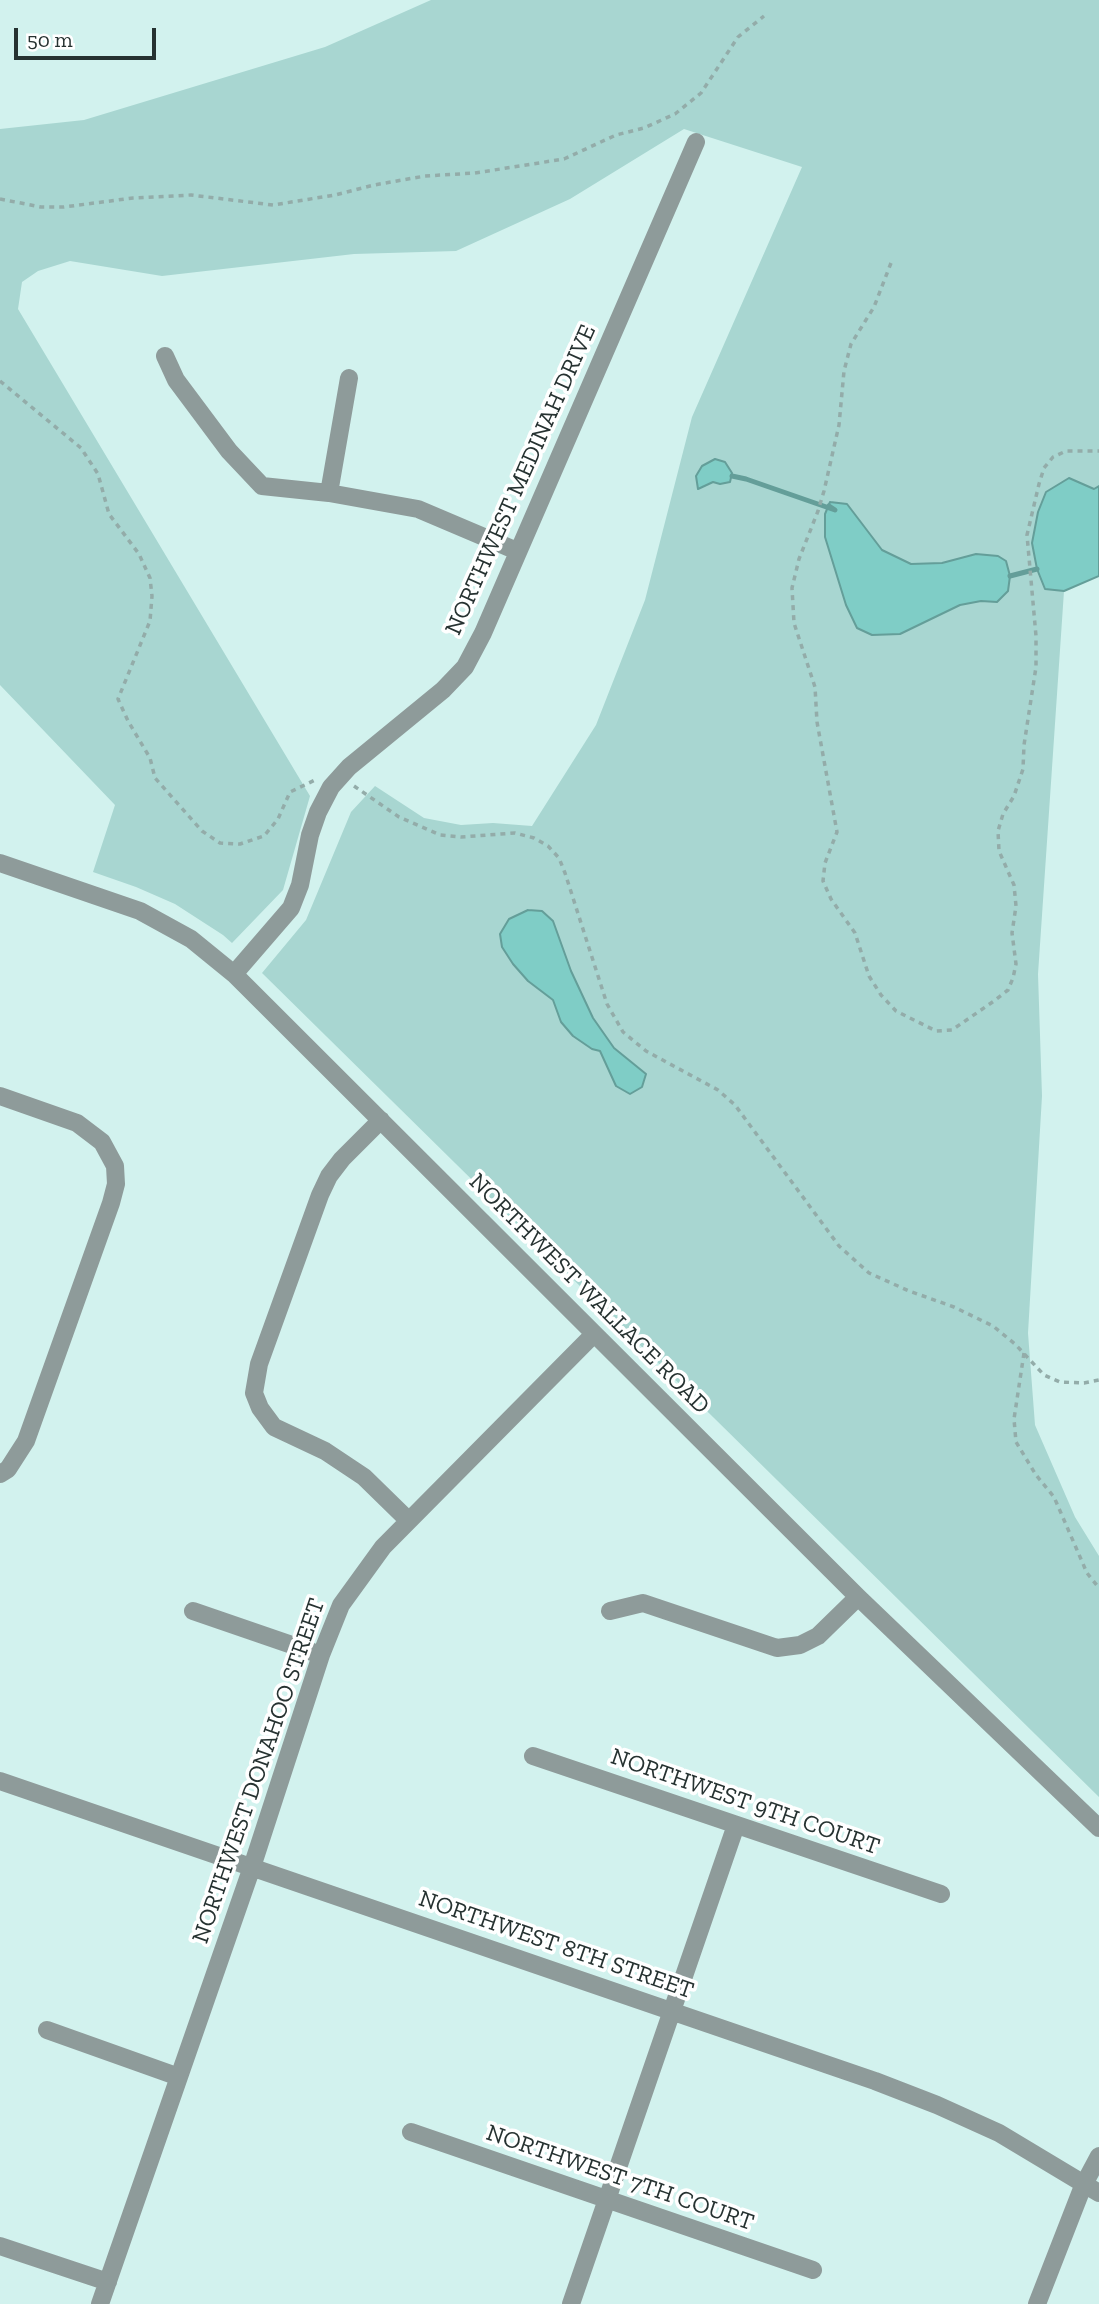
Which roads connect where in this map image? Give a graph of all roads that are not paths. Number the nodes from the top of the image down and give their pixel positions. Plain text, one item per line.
1 (696, 142) dead end
2 (165, 356) dead end
3 (349, 378) dead end
4 (329, 493) junction
5 (517, 551) junction
6 (0, 863) edge
7 (234, 974) junction
8 (0, 1096) edge
9 (381, 1121) junction
10 (594, 1334) junction
11 (0, 1474) edge
12 (408, 1520) junction
13 (859, 1597) junction
14 (193, 1611) dead end
15 (610, 1611) dead end
16 (321, 1655) junction
17 (533, 1756) dead end
18 (0, 1781) edge
19 (736, 1825) junction
20 (1099, 1828) edge
21 (251, 1867) junction
22 (941, 1894) dead end
23 (672, 2011) junction
24 (47, 2030) dead end
25 (178, 2077) junction
26 (411, 2132) dead end
27 (1099, 2156) edge
28 (1091, 2189) edge
29 (607, 2200) junction
30 (0, 2246) edge
31 (813, 2270) dead end
32 (108, 2282) junction
33 (100, 2304) edge
34 (571, 2304) edge
35 (1037, 2304) edge

1 - 5 street, NORTHWEST MEDINAH DRIVE
2 - 4 street
3 - 4 street
4 - 5 street
5 - 7 street, NORTHWEST MEDINAH DRIVE
6 - 7 street, NORTHWEST WALLACE ROAD
7 - 9 street, NORTHWEST WALLACE ROAD
8 - 11 street
9 - 10 street, NORTHWEST WALLACE ROAD
9 - 12 street
10 - 12 street, NORTHWEST DONAHOO STREET
10 - 13 street, NORTHWEST WALLACE ROAD
12 - 16 street, NORTHWEST DONAHOO STREET
13 - 15 street
13 - 20 street, NORTHWEST WALLACE ROAD
14 - 16 street
16 - 21 street, NORTHWEST DONAHOO STREET
17 - 19 street, NORTHWEST 9TH COURT
18 - 21 street, NORTHWEST 8TH STREET
19 - 22 street, NORTHWEST 9TH COURT
19 - 23 street
21 - 23 street, NORTHWEST 8TH STREET
21 - 25 street, NORTHWEST DONAHOO STREET
23 - 28 street, NORTHWEST 8TH STREET
23 - 29 street
24 - 25 street
25 - 32 street, NORTHWEST DONAHOO STREET
26 - 29 street, NORTHWEST 7TH COURT
27 - 28 street
28 - 35 street
29 - 31 street, NORTHWEST 7TH COURT
29 - 34 street
30 - 32 street
32 - 33 street, NORTHWEST DONAHOO STREET

